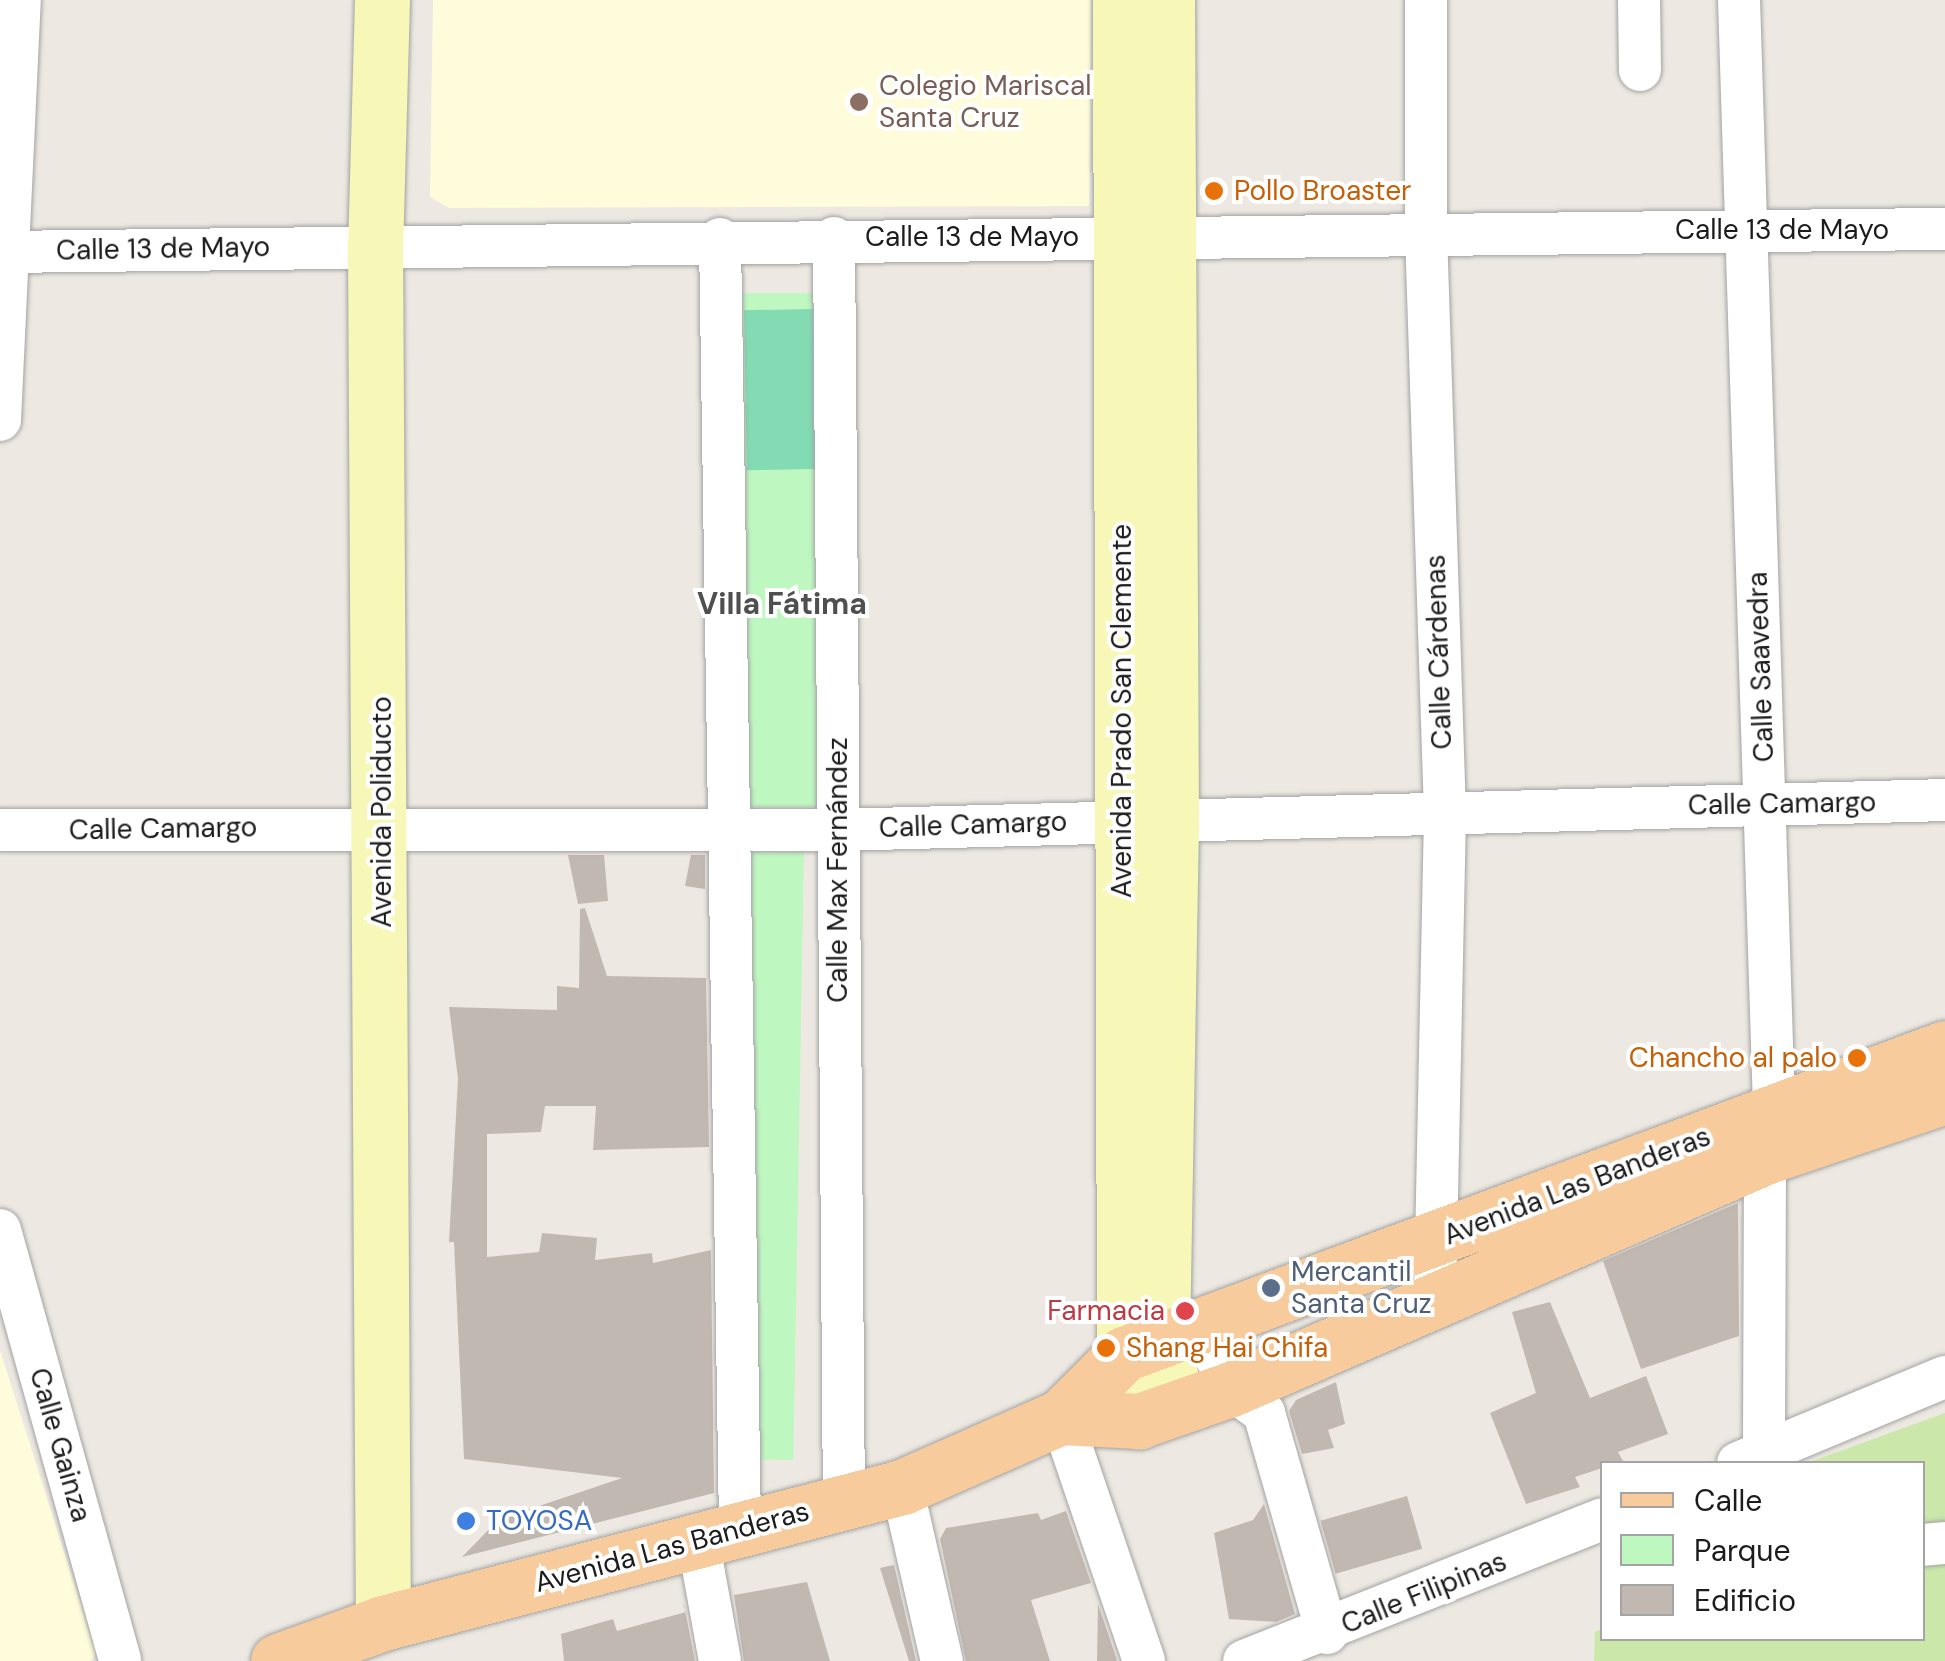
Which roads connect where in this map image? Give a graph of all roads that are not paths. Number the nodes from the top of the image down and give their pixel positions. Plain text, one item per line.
1 (20, 0) edge
2 (382, 0) edge
3 (1120, 0) edge
4 (1168, 0) edge
5 (1426, 0) edge
6 (1639, 0) edge
7 (1739, 0) edge
8 (1640, 70) dead end
9 (1945, 229) edge
10 (1742, 230) junction
11 (1426, 232) junction
12 (1143, 237) junction
13 (720, 238) junction
14 (834, 238) junction
15 (375, 244) junction
16 (6, 252) edge
17 (0, 420) edge
18 (1945, 800) edge
19 (1766, 803) junction
20 (1445, 815) junction
21 (1147, 821) junction
22 (383, 826) junction
23 (0, 830) edge
24 (729, 830) junction
25 (838, 830) junction
26 (1945, 1048) edge
27 (1945, 1096) edge
28 (1770, 1133) junction
29 (0, 1230) edge
30 (1434, 1241) junction
31 (1436, 1304) junction
32 (1163, 1341) junction
33 (1945, 1377) edge
34 (1231, 1389) junction
35 (1158, 1414) junction
36 (1060, 1417) junction
37 (1755, 1460) edge
38 (902, 1487) junction
39 (844, 1503) junction
40 (1600, 1520) edge
41 (719, 1534) junction
42 (1327, 1632) junction
43 (353, 1642) edge
44 (120, 1661) edge
45 (278, 1661) edge
46 (720, 1661) edge
47 (942, 1661) edge
48 (1144, 1661) edge
49 (1244, 1661) edge

1 - 16 street
2 - 15 main road, Avenida Poliducto
3 - 12 main road, Avenida Prado San Clemente
4 - 12 main road, Avenida Prado San Clemente
5 - 11 street, Calle Cárdenas
6 - 8 street
7 - 10 street, Calle Saavedra
9 - 10 street, Calle 13 de Mayo
10 - 11 street, Calle 13 de Mayo
10 - 19 street, Calle Saavedra
11 - 12 street, Calle 13 de Mayo
11 - 20 street, Calle Cárdenas
12 - 14 street, Calle 13 de Mayo
12 - 21 main road, Avenida Prado San Clemente
13 - 14 street, Calle 13 de Mayo
13 - 15 street, Calle 13 de Mayo
13 - 24 street
14 - 25 street, Calle Max Fernández
15 - 16 street, Calle 13 de Mayo
15 - 22 main road, Avenida Poliducto
16 - 17 street
18 - 19 street, Calle Camargo
19 - 20 street, Calle Camargo
19 - 28 street, Calle Saavedra
20 - 21 street, Calle Camargo
20 - 30 street, Calle Cárdenas
21 - 25 street, Calle Camargo
21 - 32 main road, Avenida Prado San Clemente
22 - 23 street, Calle Camargo
22 - 24 street, Calle Camargo
22 - 43 main road, Avenida Poliducto
24 - 25 street, Calle Camargo
24 - 41 street
25 - 39 street, Calle Max Fernández
26 - 28 main road, Avenida Las Banderas
27 - 28 main road, Avenida Las Banderas
28 - 30 main road, Avenida Las Banderas
28 - 31 main road, Avenida Las Banderas
28 - 37 street, Calle Saavedra
29 - 44 street, Calle Gainza
30 - 31 street, Calle Cárdenas
30 - 32 main road, Avenida Las Banderas
31 - 34 main road, Avenida Las Banderas
32 - 34 street
32 - 35 main road, Avenida Prado San Clemente
32 - 36 main road, Avenida Las Banderas
33 - 37 street
34 - 35 main road, Avenida Las Banderas
34 - 42 street
35 - 36 main road, Avenida Las Banderas
36 - 38 main road, Avenida Las Banderas
36 - 48 street
38 - 39 main road, Avenida Las Banderas
38 - 47 street
39 - 41 main road, Avenida Las Banderas
40 - 42 street, Calle Filipinas
41 - 43 main road, Avenida Las Banderas
41 - 46 street
42 - 49 street, Calle Filipinas
43 - 45 main road, Avenida Las Banderas

